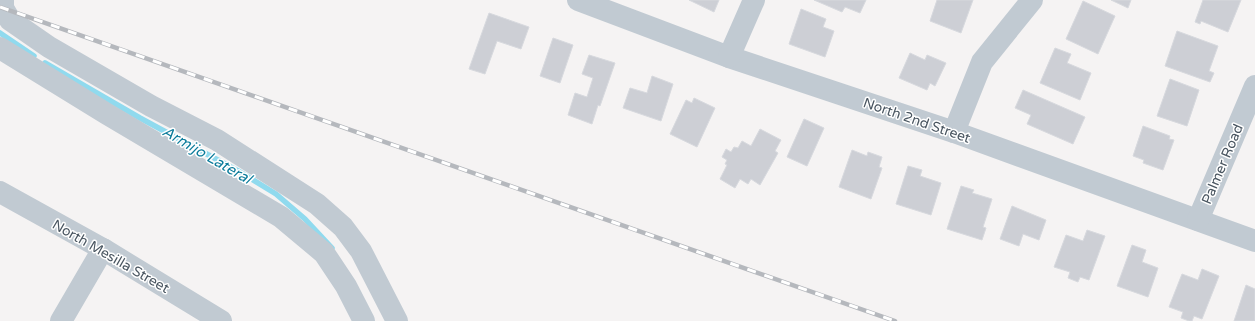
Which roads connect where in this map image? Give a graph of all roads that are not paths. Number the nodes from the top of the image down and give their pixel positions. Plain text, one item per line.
1 (3, 0) edge
2 (578, 0) edge
3 (754, 0) edge
4 (1032, 0) edge
5 (0, 48) edge
6 (729, 57) junction
7 (1255, 86) edge
8 (954, 132) junction
9 (0, 192) edge
10 (1198, 220) junction
11 (1255, 241) edge
12 (103, 249) junction
13 (61, 321) edge
14 (221, 321) edge
15 (364, 321) edge
16 (397, 321) edge

1 - 16 street
2 - 6 street, North 2nd Street
3 - 6 street
4 - 8 street
5 - 15 street
6 - 8 street, North 2nd Street
7 - 10 street, Palmer Road
8 - 10 street, North 2nd Street
9 - 12 street, North Mesilla Street
10 - 11 street, North 2nd Street
12 - 13 street
12 - 14 street, North Mesilla Street

